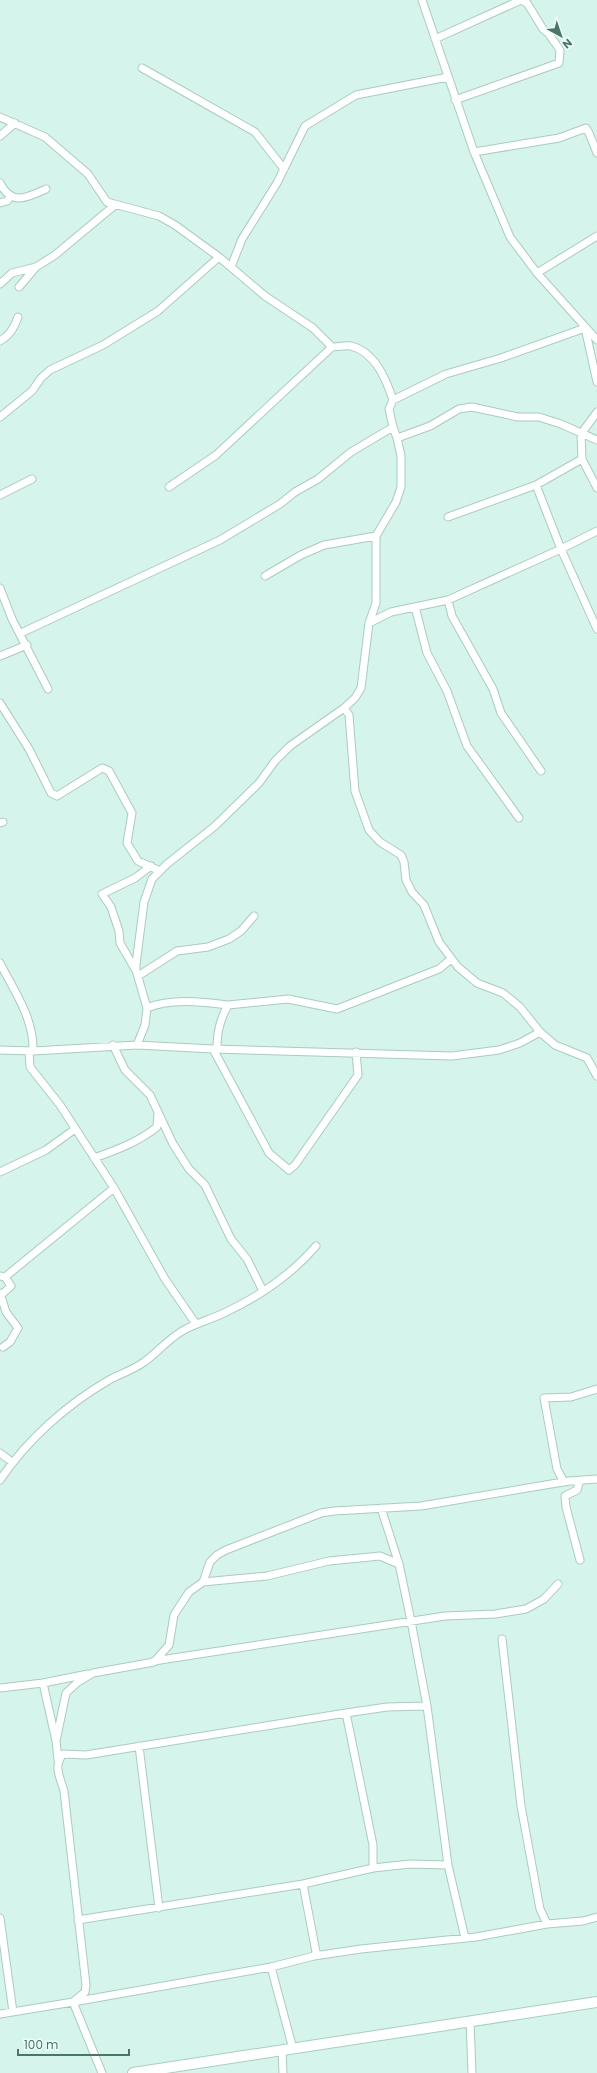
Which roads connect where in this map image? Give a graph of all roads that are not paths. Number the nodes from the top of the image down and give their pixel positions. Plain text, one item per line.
1 (422, 0) edge
2 (521, 0) edge
3 (434, 39) junction
4 (142, 68) dead end
5 (448, 77) junction
6 (455, 100) junction
7 (0, 117) edge
8 (15, 124) junction
9 (0, 136) edge
10 (474, 152) junction
11 (597, 153) edge
12 (284, 169) junction
13 (0, 183) edge
14 (46, 189) dead end
15 (11, 196) junction
16 (0, 203) edge
17 (115, 205) junction
18 (597, 236) edge
19 (219, 257) junction
20 (36, 267) junction
21 (230, 267) junction
22 (537, 273) junction
23 (0, 284) edge
24 (19, 287) dead end
25 (18, 317) dead end
26 (585, 328) junction
27 (597, 340) edge
28 (0, 341) edge
29 (332, 347) junction
30 (597, 382) edge
31 (393, 400) junction
32 (597, 412) edge
33 (0, 417) edge
34 (393, 427) junction
35 (581, 434) junction
36 (397, 438) junction
37 (597, 440) edge
38 (582, 459) junction
39 (32, 479) dead end
40 (536, 485) junction
41 (170, 487) dead end
42 (597, 488) edge
43 (0, 495) edge
44 (448, 517) dead end
45 (597, 531) edge
46 (376, 536) junction
47 (561, 550) junction
48 (265, 576) dead end
49 (0, 588) edge
50 (448, 600) junction
51 (415, 607) junction
52 (369, 623) junction
53 (597, 629) edge
54 (21, 633) junction
55 (27, 645) junction
56 (0, 656) edge
57 (48, 689) dead end
58 (0, 703) edge
59 (344, 708) junction
60 (541, 771) dead end
61 (519, 818) dead end
62 (138, 861) junction
63 (151, 866) junction
64 (160, 871) junction
65 (137, 877) junction
66 (254, 916) dead end
67 (451, 959) junction
68 (0, 963) edge
69 (137, 973) junction
70 (228, 1005) junction
71 (147, 1008) junction
72 (540, 1032) junction
73 (113, 1045) junction
74 (137, 1045) junction
75 (215, 1049) junction
76 (0, 1050) edge
77 (31, 1050) junction
78 (356, 1052) junction
79 (597, 1076) edge
80 (158, 1113) junction
81 (75, 1129) junction
82 (94, 1158) junction
83 (0, 1172) edge
84 (114, 1188) junction
85 (316, 1246) dead end
86 (3, 1276) edge
87 (264, 1291) junction
88 (0, 1294) edge
89 (196, 1324) junction
90 (3, 1347) dead end
91 (597, 1389) edge
92 (0, 1453) edge
93 (12, 1462) junction
94 (597, 1479) edge
95 (0, 1480) edge
96 (580, 1480) junction
97 (564, 1482) junction
98 (381, 1508) junction
99 (580, 1560) dead end
100 (399, 1564) junction
101 (204, 1582) junction
102 (558, 1584) dead end
103 (411, 1621) junction
104 (502, 1639) dead end
105 (154, 1662) junction
106 (93, 1672) junction
107 (43, 1683) junction
108 (0, 1688) edge
109 (426, 1706) junction
110 (346, 1713) junction
111 (56, 1741) junction
112 (139, 1746) junction
113 (58, 1760) junction
114 (448, 1866) junction
115 (373, 1868) junction
116 (303, 1884) junction
117 (159, 1908) junction
118 (597, 1917) edge
119 (0, 1918) edge
120 (78, 1920) junction
121 (547, 1924) junction
122 (465, 1938) junction
123 (314, 1956) junction
124 (271, 1966) junction
125 (73, 2002) junction
126 (597, 2002) edge
127 (13, 2012) junction
128 (0, 2014) edge
129 (470, 2021) junction
130 (293, 2049) junction
131 (282, 2050) junction
132 (102, 2073) edge
133 (133, 2073) edge
134 (282, 2073) edge
135 (472, 2073) edge

1 - 3 street
2 - 3 street
2 - 6 street
3 - 5 street
4 - 12 street
5 - 6 street
5 - 12 street
6 - 10 street
7 - 8 street
8 - 9 street
8 - 17 street
10 - 11 street
10 - 22 street
12 - 21 street
13 - 15 street
14 - 15 street
15 - 16 street
17 - 19 street
17 - 20 street
18 - 22 street
19 - 21 street
19 - 33 street
20 - 23 street
20 - 24 street
21 - 29 street
22 - 26 street
25 - 28 street
26 - 27 street
26 - 30 street
26 - 31 street
29 - 31 street
29 - 41 street
31 - 34 street
32 - 35 street
34 - 36 street
34 - 54 street
35 - 36 street
35 - 37 street
35 - 38 street
36 - 46 street
38 - 40 street
38 - 42 street
39 - 43 street
40 - 44 street
40 - 47 street
45 - 47 street
46 - 48 street
46 - 52 street
47 - 50 street
47 - 53 street
49 - 54 street
50 - 51 street
50 - 60 street
51 - 52 street
51 - 61 street
52 - 59 street
54 - 55 street
55 - 56 street
55 - 57 street
58 - 62 street
59 - 64 street
59 - 67 street
62 - 63 street
62 - 65 street
63 - 64 street
63 - 65 street
64 - 69 street
65 - 69 street
66 - 69 street
67 - 70 street
67 - 72 street
68 - 77 street
69 - 71 street
70 - 71 street
70 - 75 street
71 - 74 street
72 - 78 street
72 - 79 street
73 - 74 street
73 - 77 street
73 - 80 street
74 - 75 street
75 - 78 street
75 - 78 street
76 - 77 street
77 - 81 street
80 - 82 street
80 - 87 street
81 - 82 street
81 - 83 street
82 - 84 street
84 - 86 street
84 - 89 street
85 - 87 street
86 - 88 street
87 - 89 street
88 - 90 street
89 - 93 street
91 - 97 street
92 - 93 street
93 - 95 street
94 - 96 street
96 - 97 street
96 - 99 street
97 - 98 street
98 - 100 street
98 - 101 street
100 - 101 street
100 - 103 street
101 - 105 street
102 - 103 street
103 - 105 street
103 - 109 street
104 - 121 street
105 - 106 street
106 - 107 street
106 - 111 street
107 - 108 street
107 - 111 street
109 - 110 street
109 - 114 street
110 - 112 street
110 - 115 street
111 - 113 street
112 - 113 street
112 - 117 street
113 - 120 street
114 - 115 street
114 - 122 street
115 - 116 street
116 - 117 street
116 - 123 street
117 - 120 street
118 - 121 street
119 - 127 street
120 - 125 street
121 - 122 street
122 - 123 street
123 - 124 street
124 - 125 street
124 - 130 street
125 - 127 street
125 - 132 street
126 - 129 street
127 - 128 street
129 - 130 street
129 - 135 street
130 - 131 street
131 - 133 street
131 - 134 street

